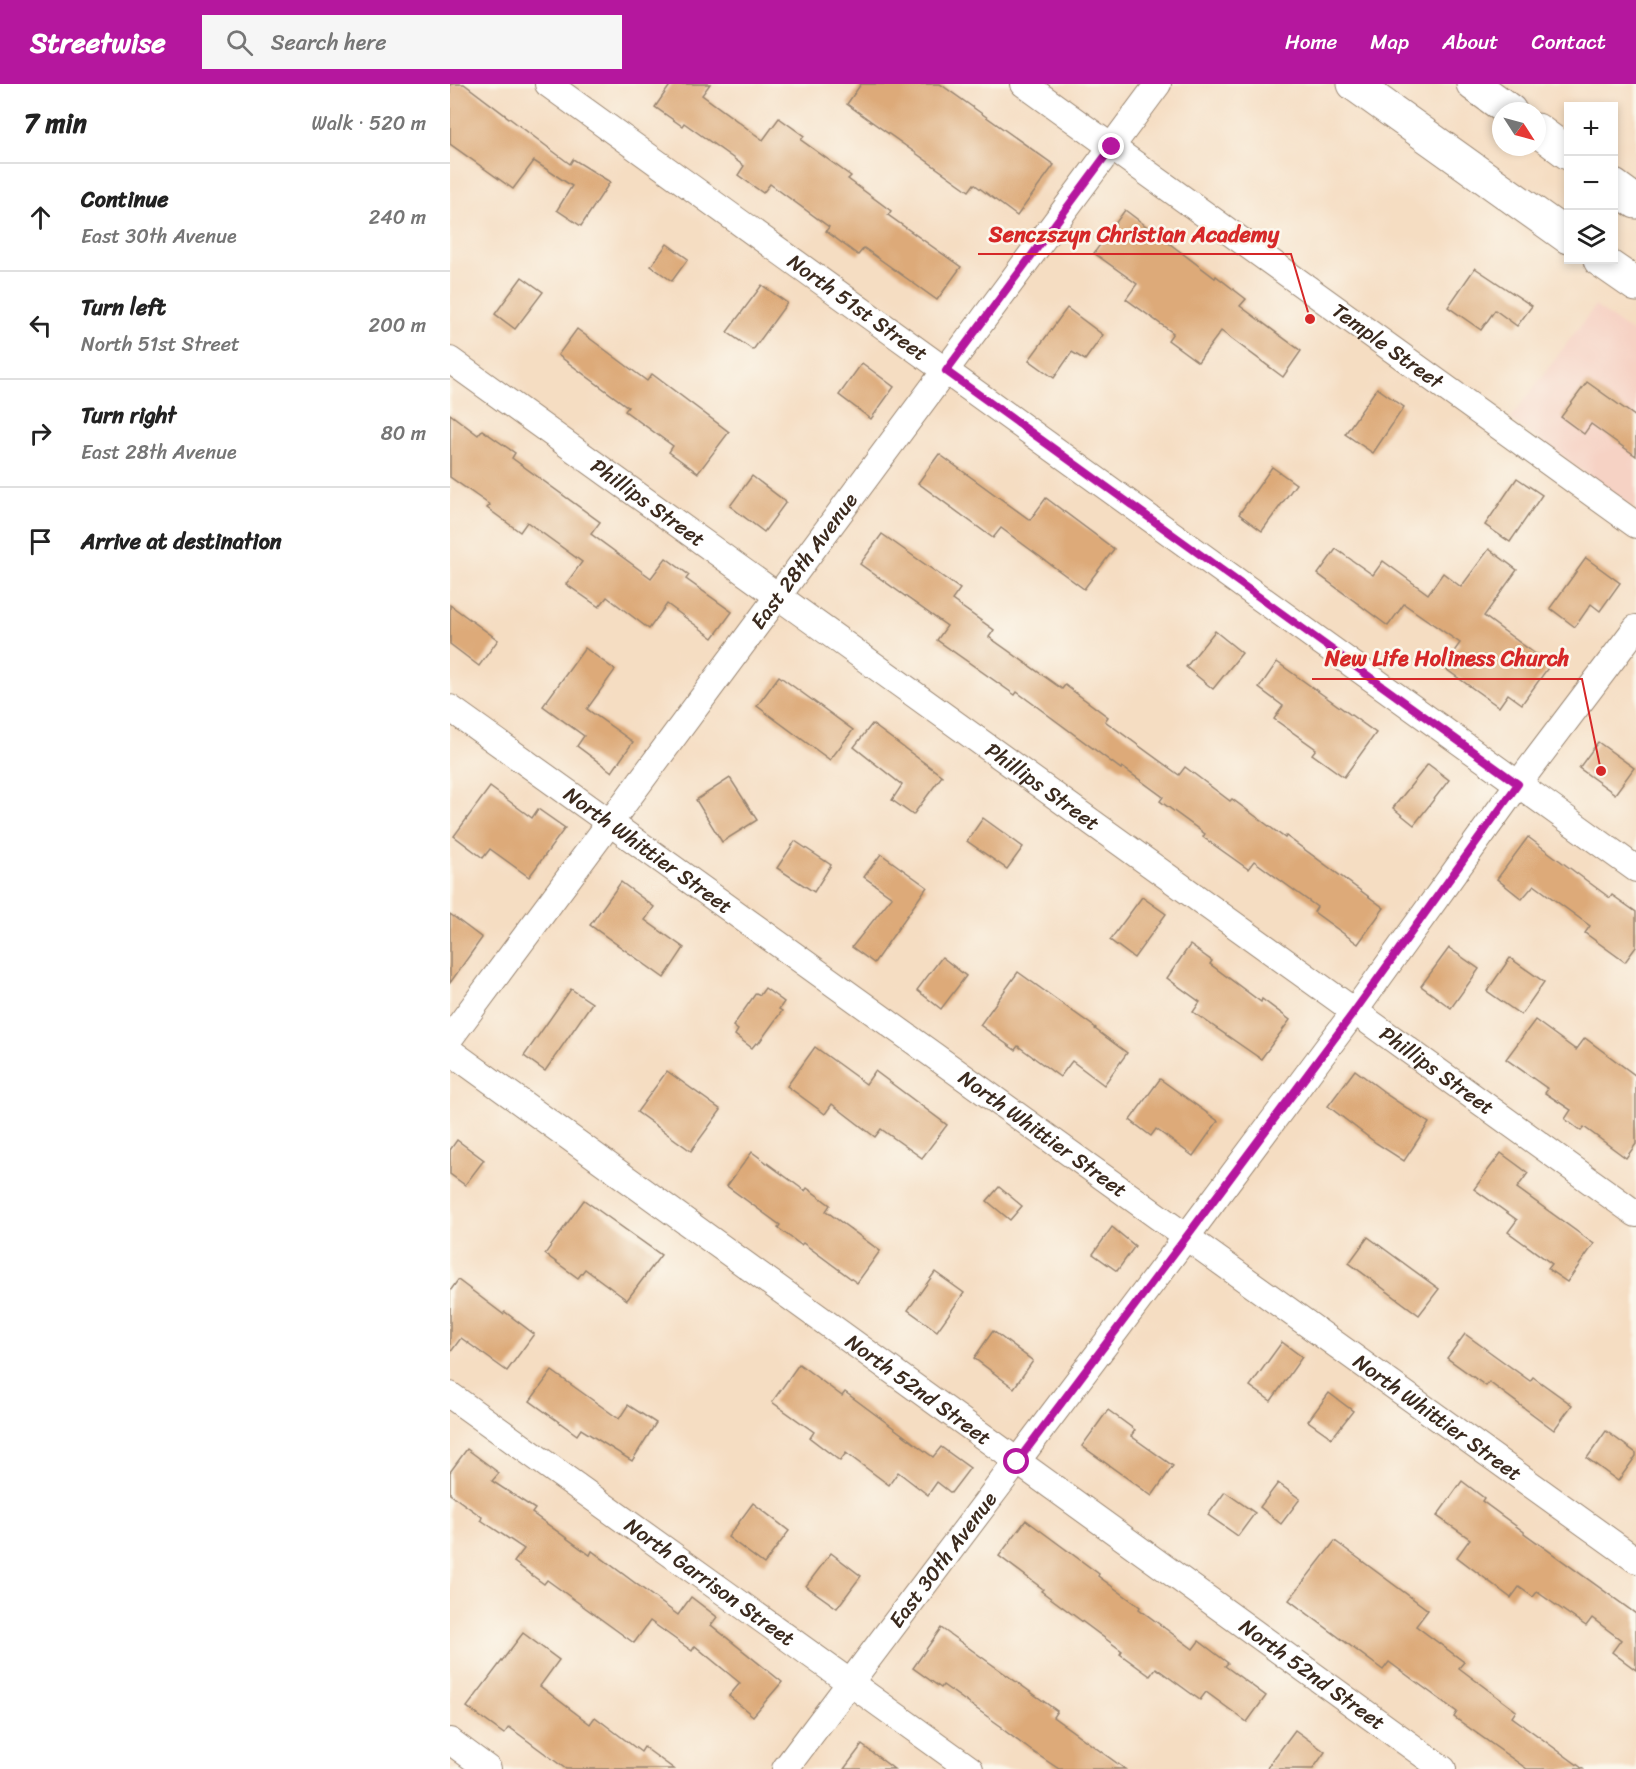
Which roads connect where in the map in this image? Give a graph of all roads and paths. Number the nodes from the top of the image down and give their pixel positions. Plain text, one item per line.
1 (548, 84) edge
2 (1024, 84) edge
3 (1158, 84) edge
4 (1354, 84) edge
5 (1473, 84) edge
6 (1498, 102) edge
7 (1546, 136) edge
8 (1112, 147) junction
9 (1564, 149) edge
10 (1618, 189) edge
11 (1636, 202) edge
12 (1564, 233) edge
13 (1606, 264) edge
14 (1636, 285) edge
15 (450, 360) edge
16 (946, 371) junction
17 (1636, 525) edge
18 (777, 597) junction
19 (1636, 628) edge
20 (450, 708) edge
21 (1518, 784) junction
22 (610, 823) junction
23 (1636, 869) edge
24 (1354, 1012) junction
25 (450, 1038) edge
26 (450, 1051) edge
27 (1636, 1214) edge
28 (1187, 1236) junction
29 (450, 1395) edge
30 (1017, 1462) junction
31 (1636, 1560) edge
32 (849, 1682) junction
33 (450, 1741) edge
34 (489, 1769) edge
35 (785, 1769) edge
36 (970, 1769) edge
37 (1443, 1769) edge

1 - 16 street, North 51st Street
2 - 8 street, Temple Street
3 - 8 street, East 28th Avenue
4 - 12 main road
5 - 6 main road
7 - 9 main road
8 - 16 street, East 28th Avenue
8 - 17 street, Temple Street
10 - 11 main road
13 - 14 main road
15 - 18 street, Phillips Street
16 - 18 street, East 28th Avenue
16 - 21 street, North 51st Street
18 - 22 street, East 28th Avenue
18 - 24 street, Phillips Street
19 - 21 street, East 30th Avenue
20 - 22 street, North Whittier Street
21 - 23 street, North 51st Street
21 - 24 street, East 30th Avenue
22 - 25 street, East 28th Avenue
22 - 28 street, North Whittier Street
24 - 27 street, Phillips Street
24 - 28 street, East 30th Avenue
26 - 30 street, North 52nd Street
28 - 30 street, East 30th Avenue
28 - 31 street, North Whittier Street
29 - 32 street, North Garrison Street
30 - 32 street, East 30th Avenue
30 - 37 street, North 52nd Street
32 - 35 street, East 30th Avenue
32 - 36 street, North Garrison Street
33 - 34 street

